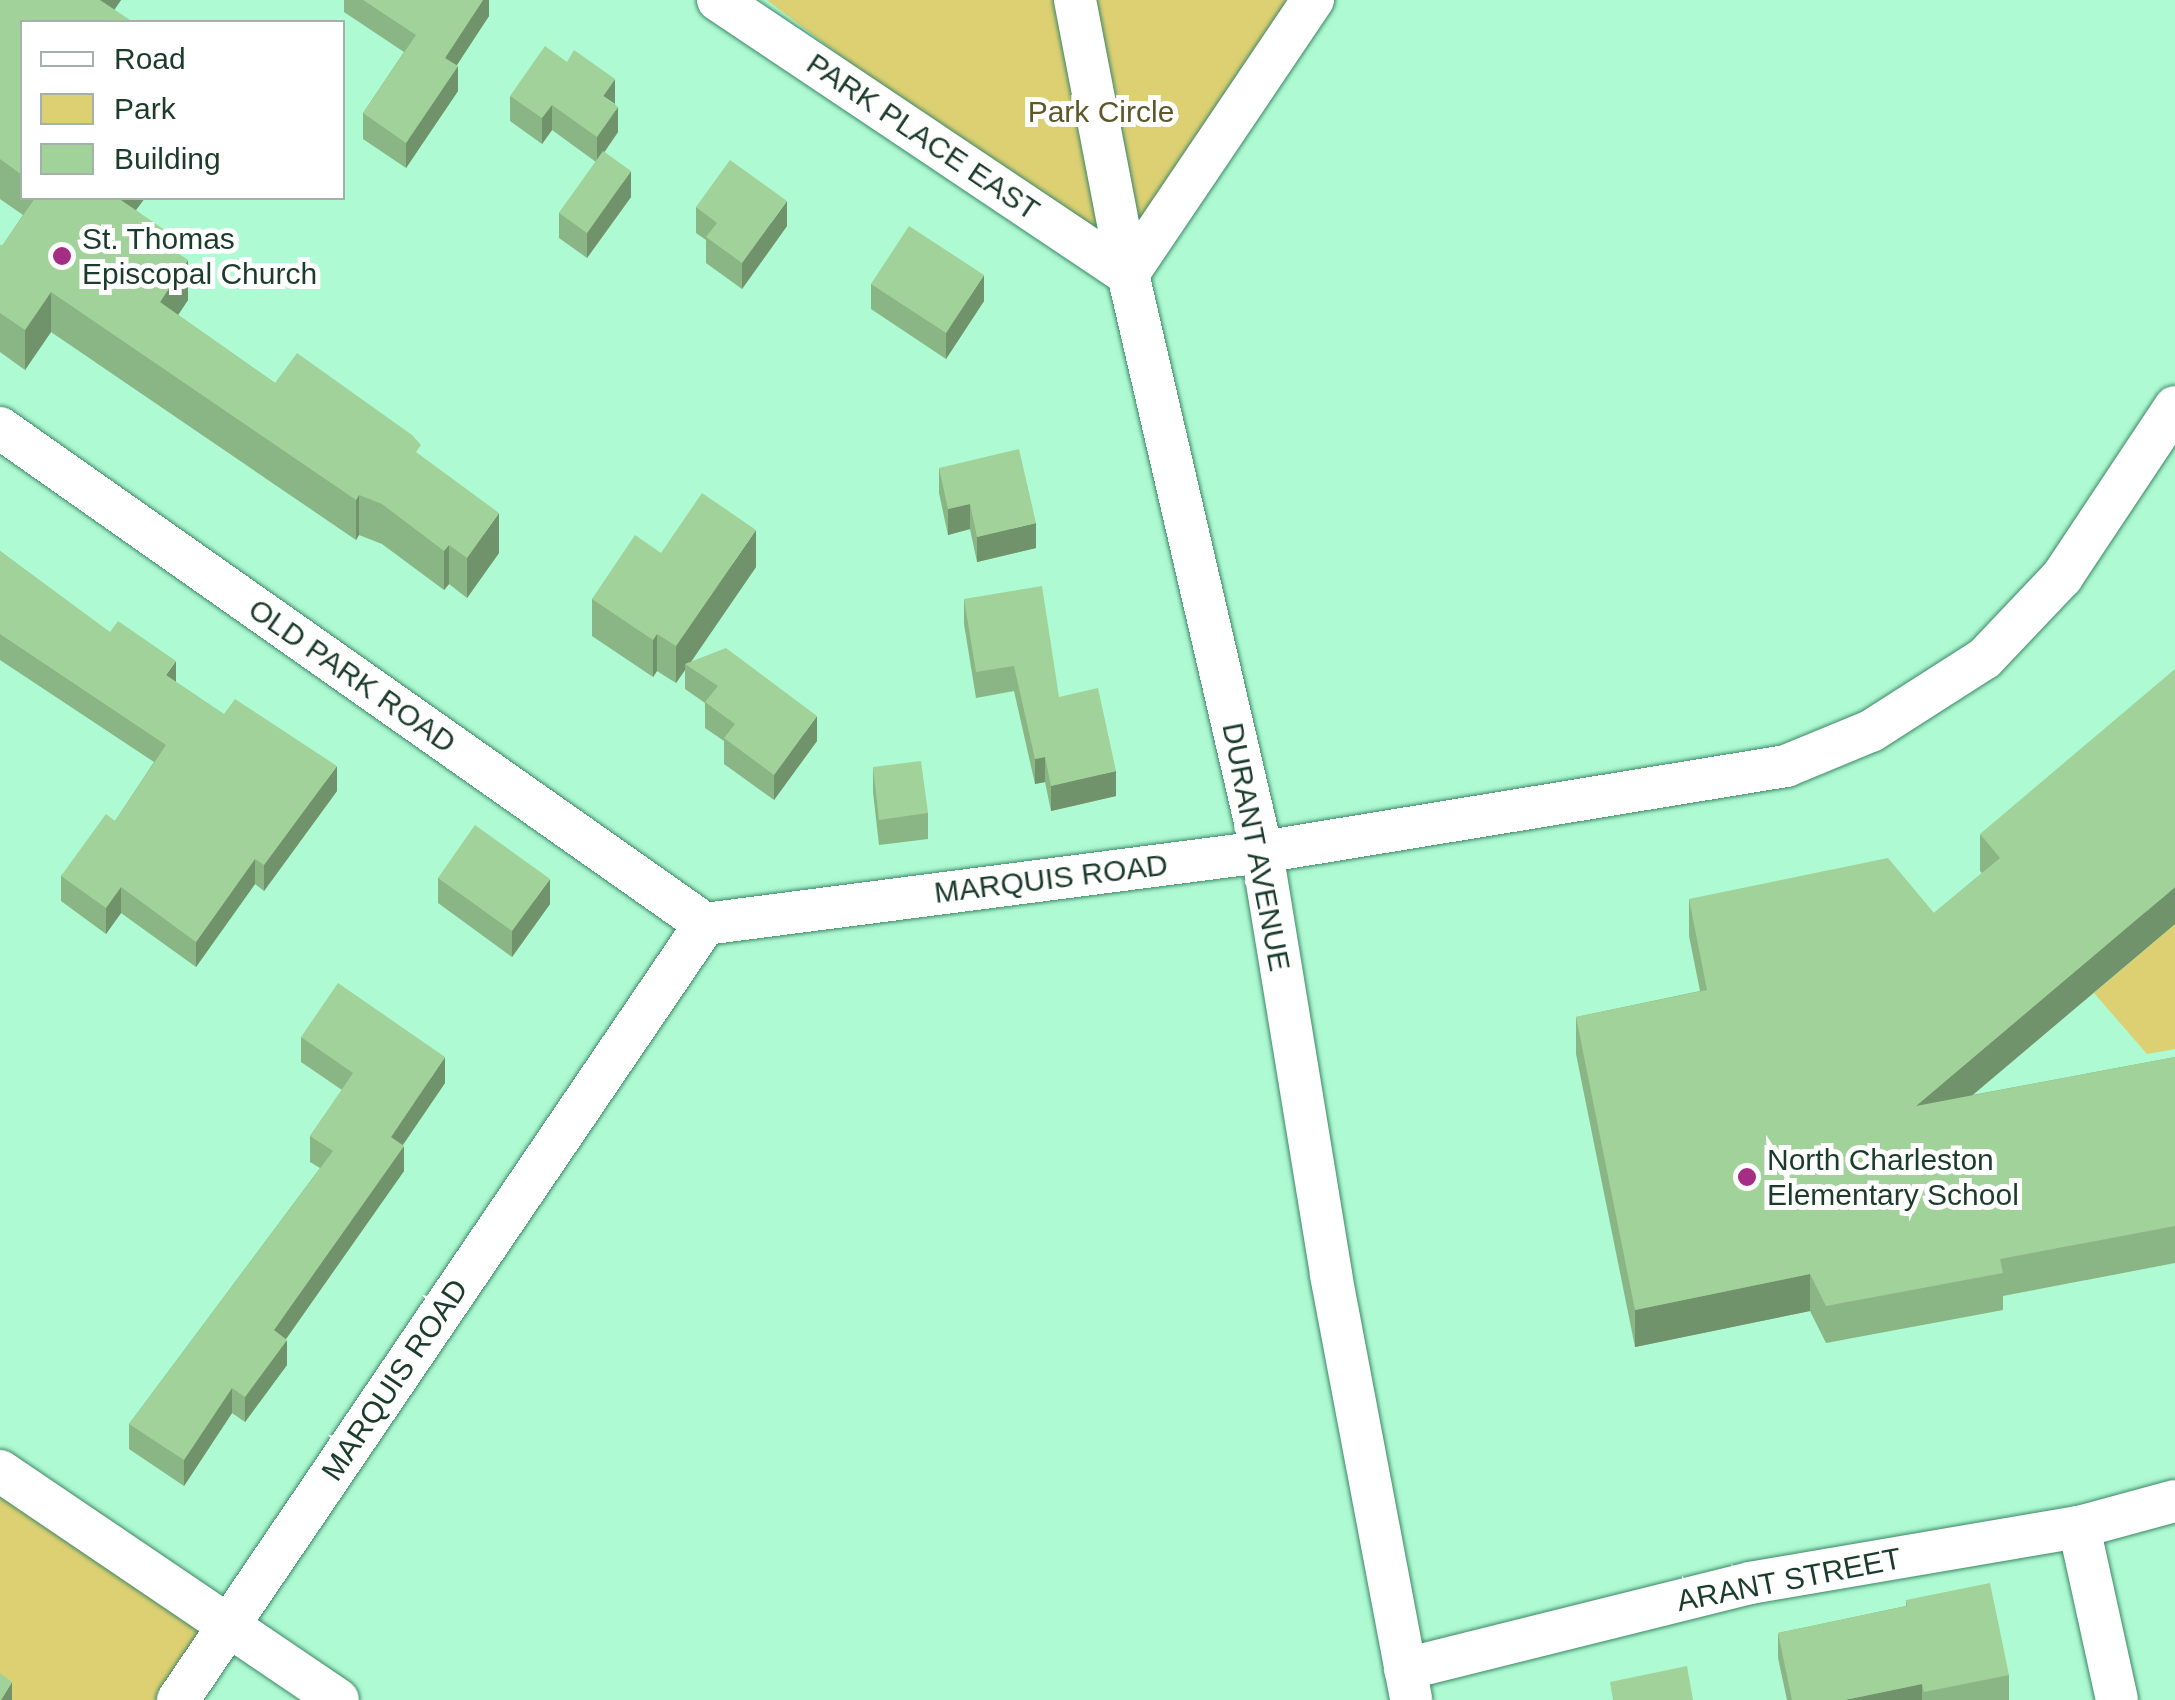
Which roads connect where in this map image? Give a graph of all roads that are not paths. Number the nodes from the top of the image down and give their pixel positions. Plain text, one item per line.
1 (718, 0) edge
2 (1075, 0) edge
3 (1313, 0) edge
4 (1128, 274) junction
5 (2175, 407) edge
6 (0, 428) edge
7 (1262, 852) junction
8 (704, 924) junction
9 (0, 1470) edge
10 (2175, 1501) edge
11 (2079, 1526) junction
12 (228, 1626) junction
13 (1408, 1685) edge
14 (178, 1700) edge
15 (338, 1700) edge
16 (2117, 1700) edge

1 - 4 street, PARK PLACE EAST
2 - 4 street, DURANT AVENUE
3 - 4 street
4 - 7 street, DURANT AVENUE
5 - 7 street, MARQUIS ROAD
6 - 8 street, OLD PARK ROAD
7 - 8 street, MARQUIS ROAD
7 - 13 street, DURANT AVENUE
8 - 12 street, MARQUIS ROAD
9 - 12 street
10 - 11 street, ARANT STREET
11 - 13 street, ARANT STREET
11 - 16 street
12 - 14 street, MARQUIS ROAD
12 - 15 street

